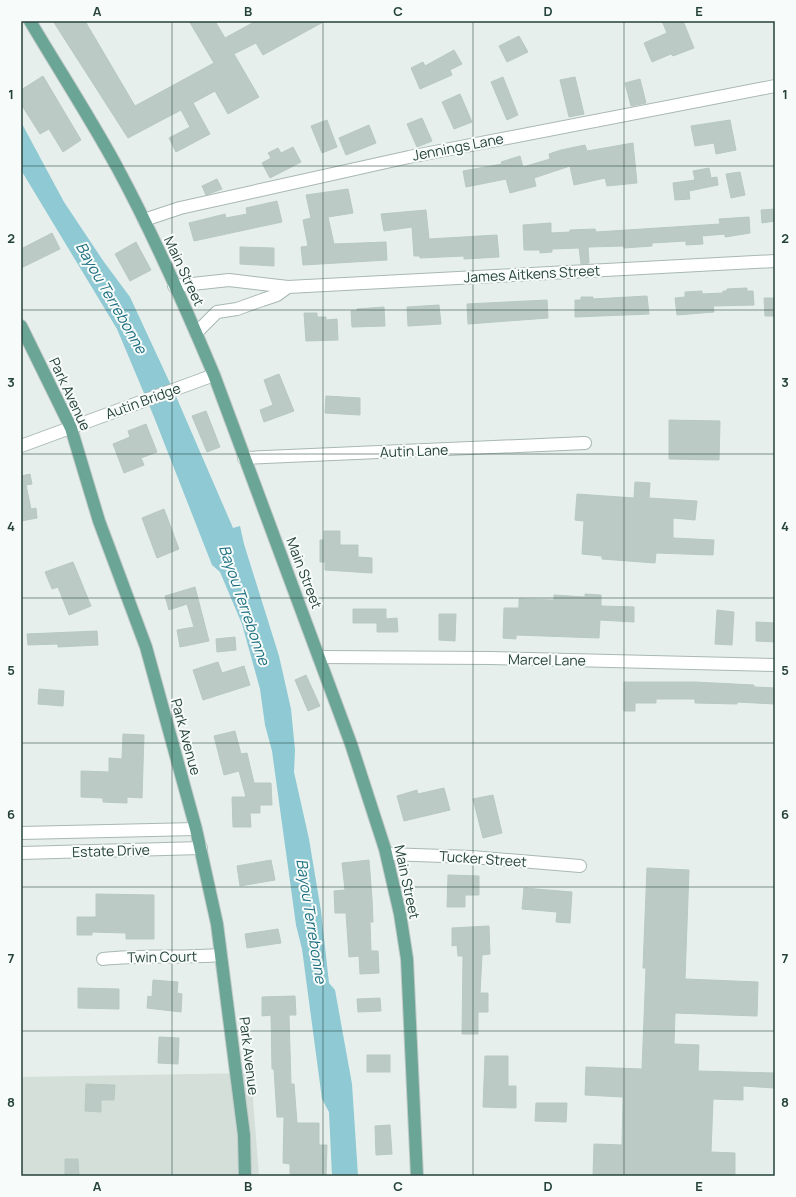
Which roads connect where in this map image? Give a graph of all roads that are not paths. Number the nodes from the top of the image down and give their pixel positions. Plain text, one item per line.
1 (30, 21) edge
2 (775, 86) edge
3 (144, 220) junction
4 (775, 261) edge
5 (174, 286) junction
6 (288, 287) junction
7 (21, 326) edge
8 (196, 333) junction
9 (214, 375) junction
10 (71, 428) junction
11 (584, 444) dead end
12 (21, 446) edge
13 (244, 458) junction
14 (319, 657) junction
15 (775, 666) edge
16 (196, 829) junction
17 (21, 833) edge
18 (201, 848) junction
19 (21, 853) edge
20 (387, 854) junction
21 (580, 866) dead end
22 (221, 955) junction
23 (103, 959) dead end
24 (245, 1176) edge
25 (417, 1176) edge

1 - 3 main road, Main Street
2 - 3 street, Jennings Lane
3 - 5 main road, Main Street
4 - 6 street, James Aitkens Street
5 - 6 street, James Aitkens Street
5 - 8 main road, Main Street
6 - 8 street, James Aitkens Street
7 - 10 main road, Park Avenue
8 - 9 main road, Main Street
9 - 10 street, Autin Bridge
9 - 13 main road, Main Street
10 - 12 street, Autin Bridge
10 - 16 main road, Park Avenue
11 - 13 street, Autin Lane
13 - 14 main road, Main Street
14 - 15 street, Marcel Lane
14 - 20 main road, Main Street
16 - 17 street, Estate Drive
16 - 18 main road, Park Avenue
18 - 19 street, Estate Drive
18 - 22 main road, Park Avenue
20 - 21 street, Tucker Street
20 - 25 main road, Main Street
22 - 23 street, Twin Court
22 - 24 main road, Park Avenue

